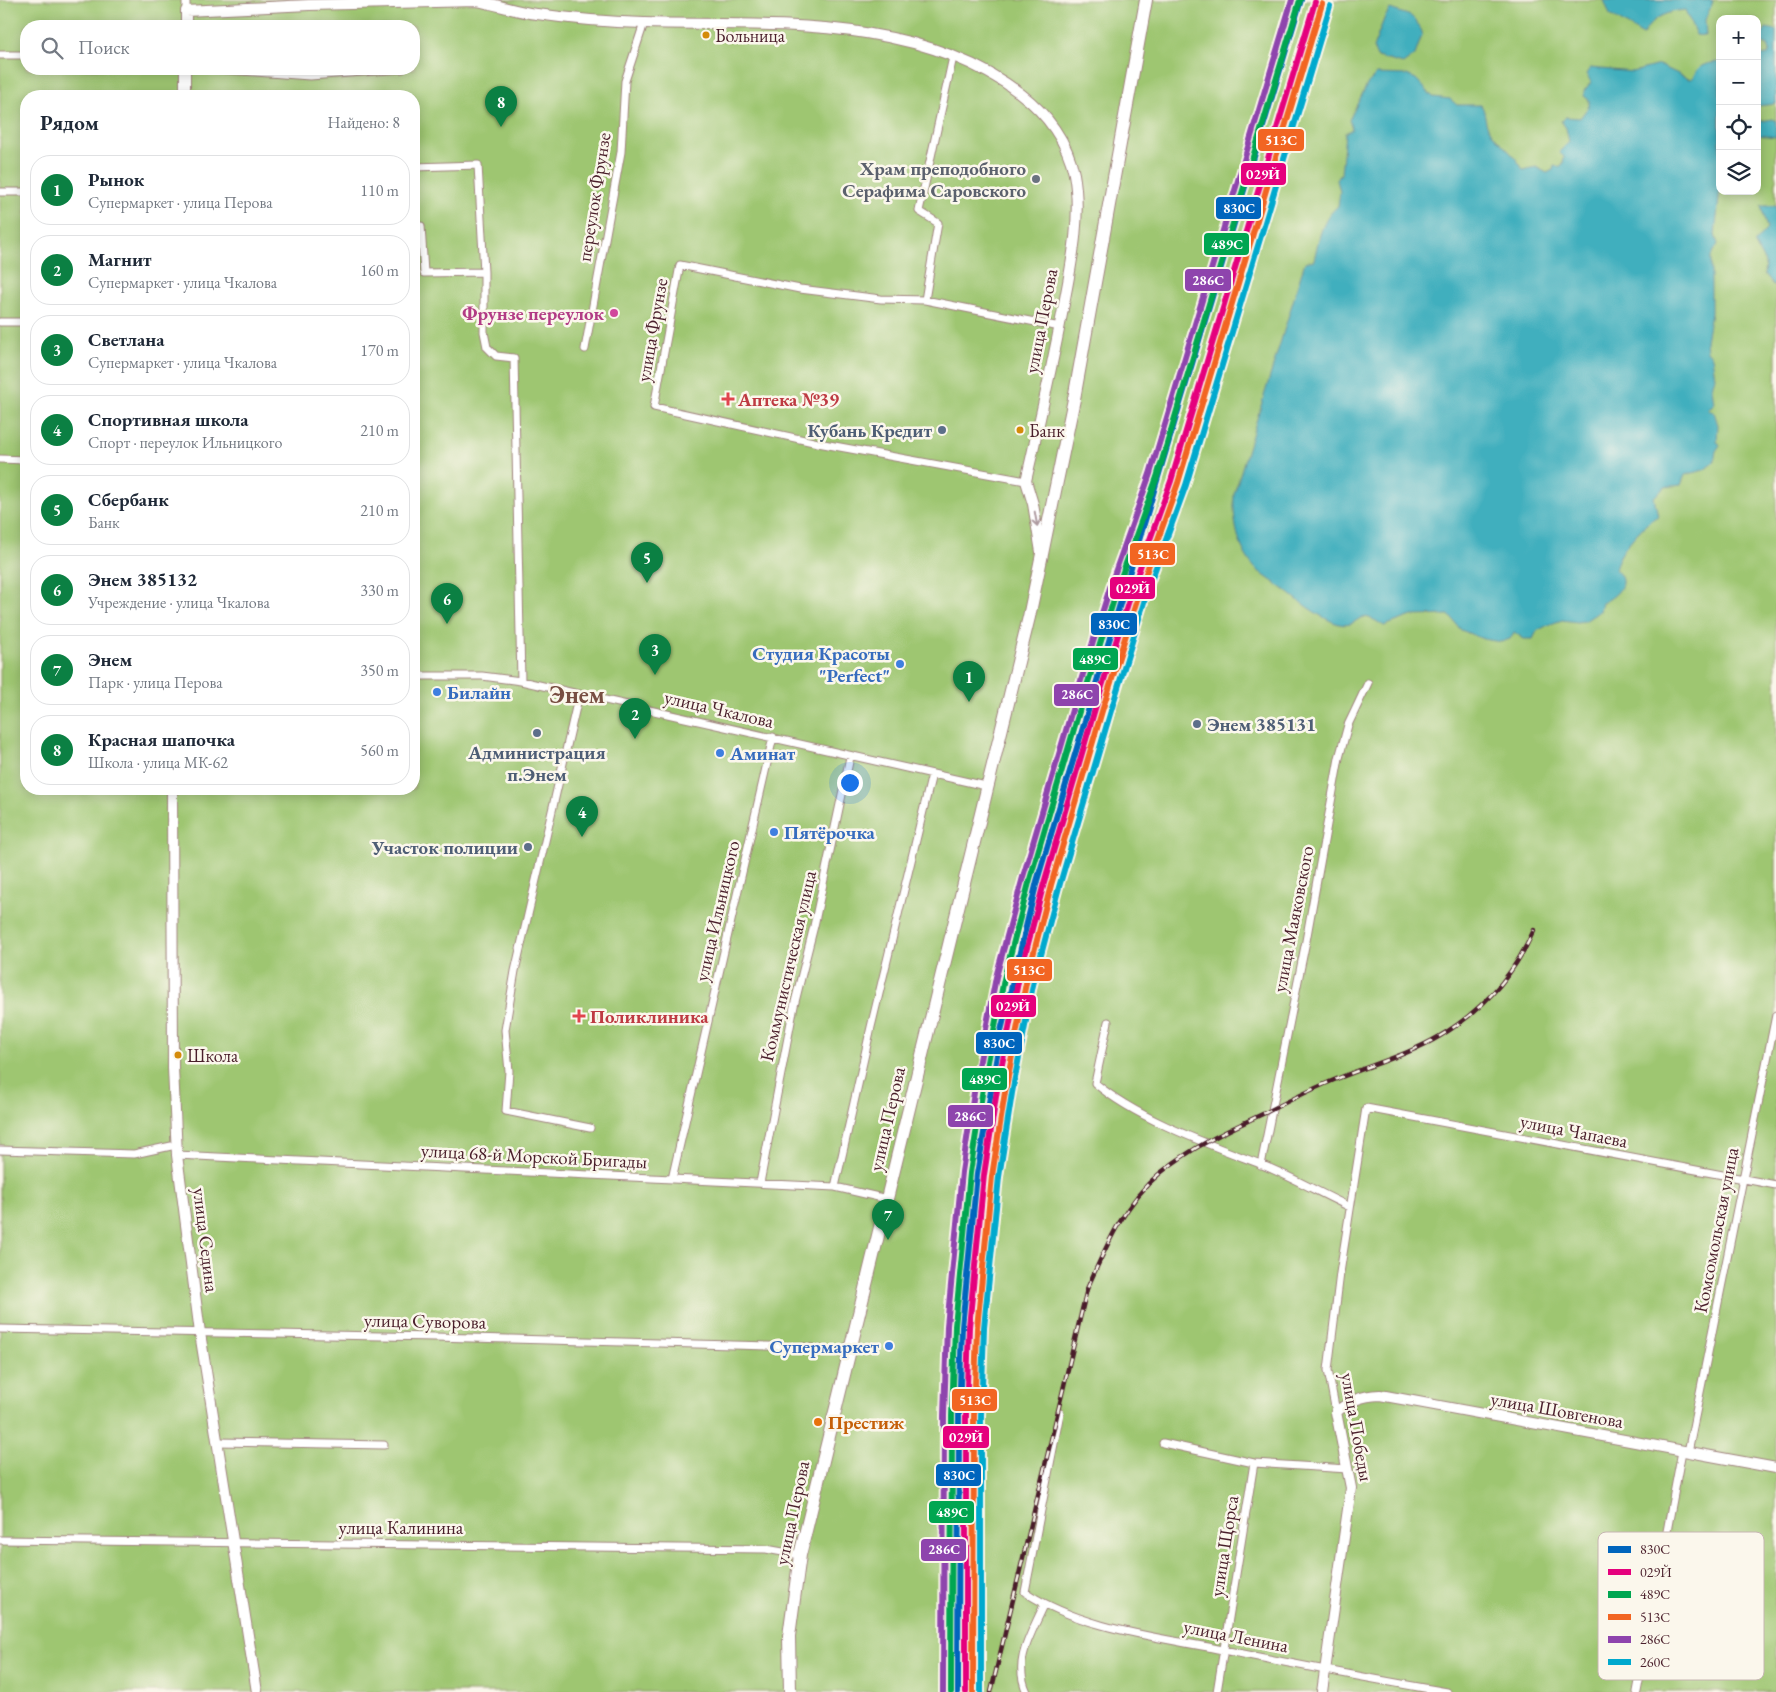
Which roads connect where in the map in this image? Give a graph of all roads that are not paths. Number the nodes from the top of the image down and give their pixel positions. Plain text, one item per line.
1 (186, 0) edge
2 (1146, 0) edge
3 (186, 11) junction
4 (186, 20) edge
5 (644, 23) junction
6 (0, 55) edge
7 (20, 56) edge
8 (953, 57) junction
9 (185, 75) edge
10 (296, 75) edge
11 (323, 75) edge
12 (185, 90) edge
13 (420, 167) edge
14 (0, 192) edge
15 (20, 192) edge
16 (420, 226) edge
17 (484, 272) junction
18 (925, 300) junction
19 (0, 322) edge
20 (20, 322) edge
21 (1060, 327) junction
22 (585, 349) dead end
23 (0, 459) edge
24 (20, 460) edge
25 (1026, 481) junction
26 (1041, 558) junction
27 (420, 676) edge
28 (521, 681) junction
29 (1368, 683) dead end
30 (580, 694) junction
31 (773, 738) junction
32 (850, 757) junction
33 (932, 774) junction
34 (986, 786) junction
35 (172, 795) edge
36 (1776, 1015) edge
37 (1108, 1022) dead end
38 (1366, 1108) joint
39 (590, 1128) dead end
40 (0, 1150) edge
41 (177, 1150) junction
42 (1261, 1165) junction
43 (672, 1179) junction
44 (1742, 1179) junction
45 (760, 1183) junction
46 (1776, 1185) edge
47 (835, 1187) junction
48 (888, 1199) junction
49 (1350, 1207) junction
50 (0, 1329) edge
51 (200, 1333) junction
52 (848, 1354) junction
53 (1336, 1412) junction
54 (1060, 1413) dead end
55 (218, 1442) junction
56 (1163, 1443) dead end
57 (384, 1445) dead end
58 (1685, 1451) junction
59 (1254, 1464) junction
60 (1776, 1468) edge
61 (1348, 1469) junction
62 (1669, 1532) edge
63 (0, 1540) edge
64 (235, 1542) junction
65 (800, 1555) junction
66 (1044, 1605) junction
67 (1225, 1650) junction
68 (1325, 1671) junction
69 (258, 1692) edge
70 (790, 1692) edge
71 (1028, 1692) edge
72 (1217, 1692) edge
73 (1322, 1692) edge
74 (1447, 1692) edge

1 - 3 street
2 - 26 highway, улица Перова
3 - 4 street
3 - 5 street, улица Перова
5 - 8 street, улица Перова
5 - 22 street, переулок Фрунзе
6 - 7 street
8 - 18 street
8 - 21 street, улица Перова
9 - 12 street
10 - 11 street
13 - 17 street
14 - 15 street
16 - 17 street
17 - 28 street
18 - 21 street, улица Фрунзе
18 - 25 street, улица Фрунзе
19 - 20 street
21 - 25 street, улица Перова
23 - 24 street
25 -> 26 street, улица Перова
26 - 34 highway, улица Перова
27 - 28 street, улица Чкалова
28 - 30 street, улица Чкалова
29 - 42 street, улица Маяковского
30 - 31 street, улица Чкалова
30 - 39 street
31 - 32 street, улица Чкалова
31 - 43 street, улица Ильницкого
32 - 33 street, улица Чкалова
32 - 45 street, Коммунистическая улица
33 - 34 street, улица Чкалова
33 - 47 street, улица Перова
34 - 48 highway, улица Перова
35 - 41 street, улица Седина
36 - 44 street, Комсомольская улица
37 - 42 street
38 - 44 street, улица Чапаева
38 - 49 street, улица Победы
40 - 41 street, улица 68-й Морской Бригады
41 - 43 street, улица 68-й Морской Бригады
41 - 51 street, улица Седина
42 - 49 street
43 - 45 street, улица 68-й Морской Бригады
44 - 46 street, улица Чапаева
44 - 58 street, Комсомольская улица
45 - 47 street, улица 68-й Морской Бригады
47 - 48 street, улица 68-й Морской Бригады
48 - 52 highway, улица Перова
49 - 53 street, улица Победы
50 - 51 street, улица Суворова
51 - 52 street, улица Суворова
51 - 55 street, улица Седина
52 - 65 highway, улица Перова
53 - 58 street, улица Шовгенова
53 - 61 street, улица Победы
54 - 66 street, улица Ленина
55 - 57 street
55 - 64 street, улица Седина
56 - 59 street
58 - 60 street, улица Шовгенова
58 - 62 street, Комсомольская улица
59 - 61 street
59 - 67 street, улица Щорса
61 - 68 street, улица Победы
63 - 64 street, улица Калинина
64 - 65 street, улица Калинина
64 - 69 street, улица Седина
65 - 70 highway, улица Перова
66 - 67 street, улица Ленина
66 - 71 street
67 - 68 street, улица Ленина
67 - 72 street, улица Щорса
68 - 73 street, улица Победы
68 - 74 street, улица Ленина

